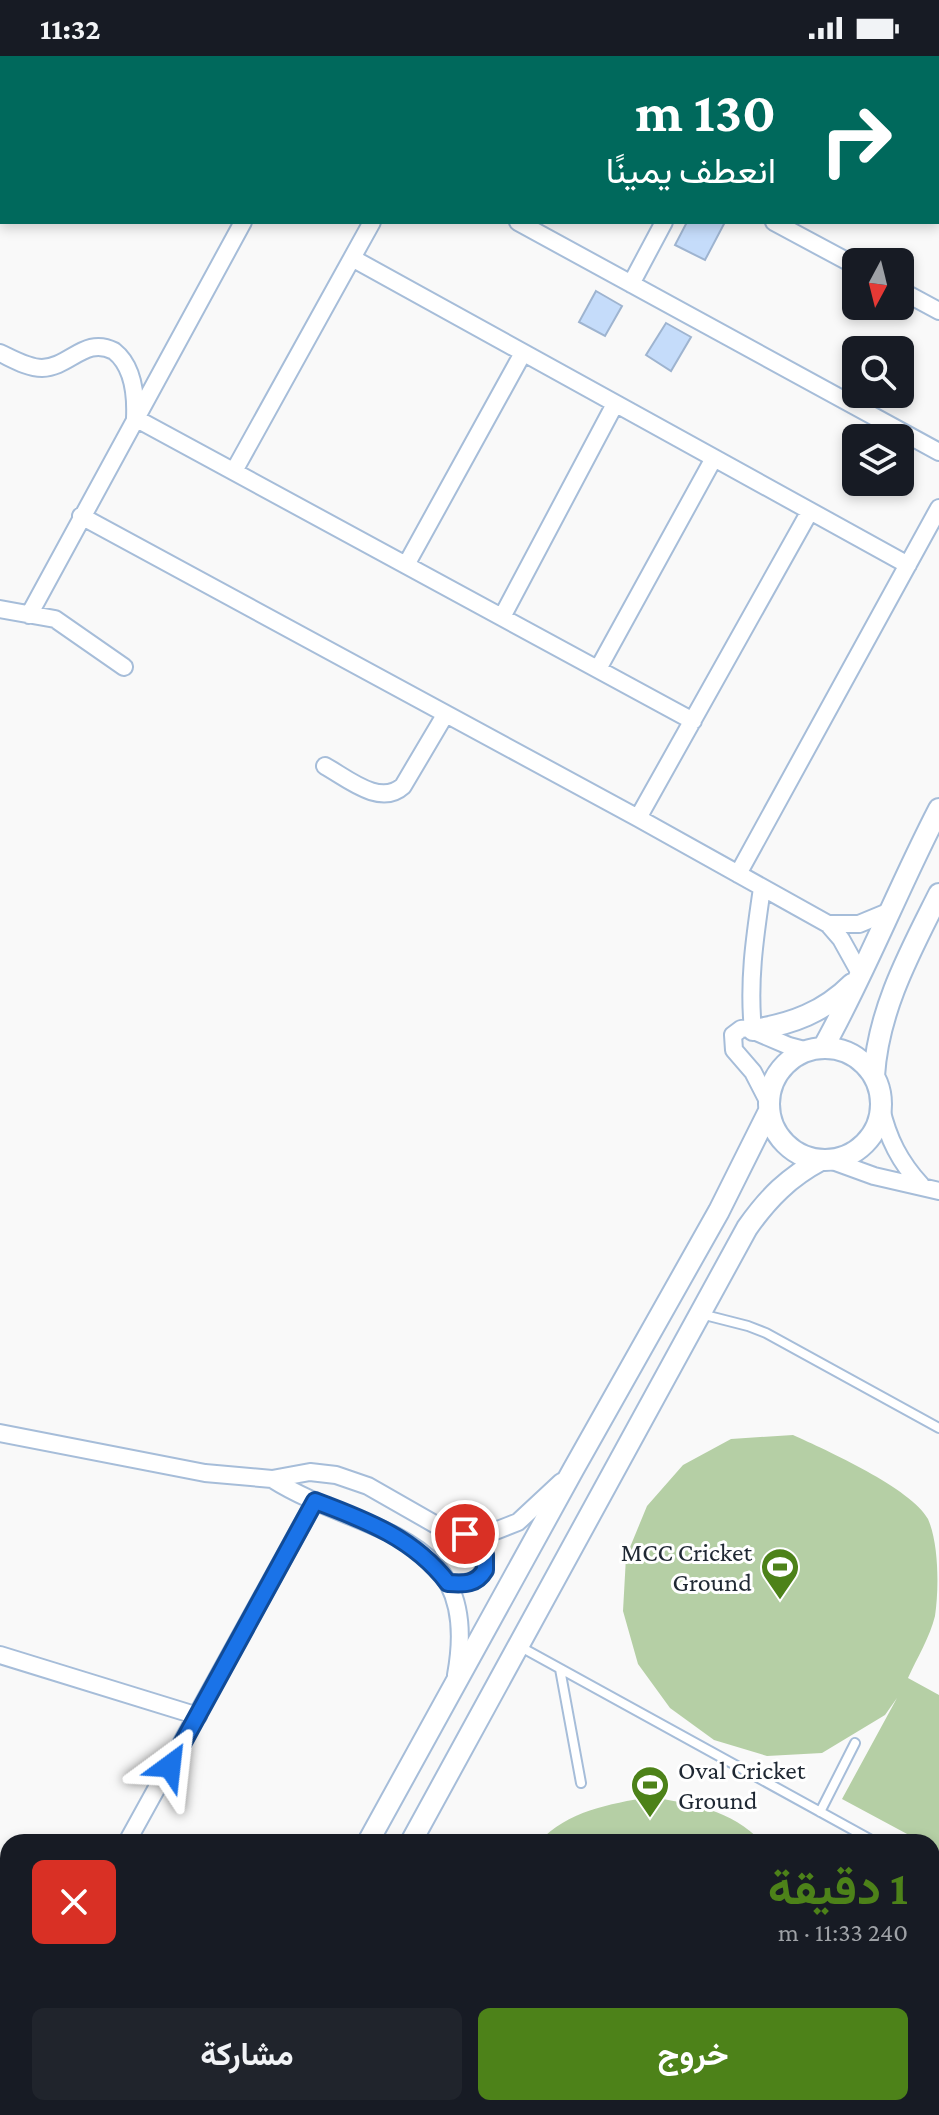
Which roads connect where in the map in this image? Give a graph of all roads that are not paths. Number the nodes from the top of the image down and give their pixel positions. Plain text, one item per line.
1 (242, 224) edge
2 (371, 224) edge
3 (522, 224) edge
4 (663, 224) edge
5 (782, 224) edge
6 (802, 229) edge
7 (842, 256) edge
8 (352, 258) junction
9 (631, 284) junction
10 (914, 298) edge
11 (939, 311) edge
12 (1, 349) edge
13 (523, 353) junction
14 (615, 404) junction
15 (135, 418) junction
16 (939, 452) edge
17 (714, 458) junction
18 (234, 471) junction
19 (939, 508) edge
20 (810, 511) junction
21 (81, 516) junction
22 (406, 565) junction
23 (908, 565) junction
24 (0, 609) edge
25 (29, 615) junction
26 (502, 617) junction
27 (124, 667) dead end
28 (598, 669) junction
29 (445, 715) junction
30 (693, 721) junction
31 (325, 766) dead end
32 (939, 809) edge
33 (638, 818) junction
34 (738, 874) junction
35 (762, 888) junction
36 (939, 894) edge
37 (888, 912) junction
38 (828, 924) junction
39 (861, 975) junction
40 (753, 1030) junction
41 (816, 1050) junction
42 (874, 1076) junction
43 (769, 1107) junction
44 (881, 1108) junction
45 (826, 1160) junction
46 (921, 1185) junction
47 (939, 1191) edge
48 (700, 1314) junction
49 (939, 1428) edge
50 (0, 1433) edge
51 (573, 1470) junction
52 (272, 1479) junction
53 (315, 1501) junction
54 (474, 1535) junction
55 (448, 1583) junction
56 (519, 1646) junction
57 (0, 1655) edge
58 (560, 1669) junction
59 (451, 1692) junction
60 (198, 1716) junction
61 (855, 1743) dead end
62 (581, 1783) dead end
63 (820, 1812) junction
64 (132, 1834) edge
65 (372, 1834) edge
66 (415, 1834) edge
67 (860, 1834) edge

1 - 15 street
2 - 8 street
3 - 9 street
4 - 9 street
5 - 6 street
6 - 7 street
8 - 13 street
8 - 18 street
9 - 16 street
10 - 11 street
12 - 15 street
13 - 14 street
13 - 22 street
14 - 17 street
14 - 26 street
15 - 18 street
15 - 21 street
17 - 20 street
17 - 28 street
18 - 22 street
19 - 23 street
20 - 23 street
20 - 30 street
21 - 25 street
21 - 29 street
22 - 26 street
23 - 34 street
24 - 25 street
25 - 27 street
26 - 28 street
28 - 30 street
29 - 31 street
29 - 33 street
30 - 33 street
32 - 37 street
33 - 34 street
34 - 35 street
35 - 38 street
35 - 40 street
36 - 42 street
37 - 38 street
37 - 39 street
38 - 39 street
39 - 40 street
39 - 41 street
40 - 41 street
40 - 43 street
41 - 42 street
41 - 43 street
42 - 44 street
43 - 45 street
43 - 51 street
44 - 45 street
44 - 46 street
45 - 46 street
45 - 48 street
46 - 47 street
48 - 49 lane
48 - 56 street
50 - 52 street
51 - 54 street
51 - 59 street
52 - 53 street
52 - 54 street
53 - 55 street
53 - 60 street
54 - 55 street
55 - 59 street
56 - 58 lane
56 - 66 street
57 - 60 street
58 - 62 lane
58 - 63 lane
59 - 65 street
60 - 64 street
61 - 63 lane
63 - 67 lane

